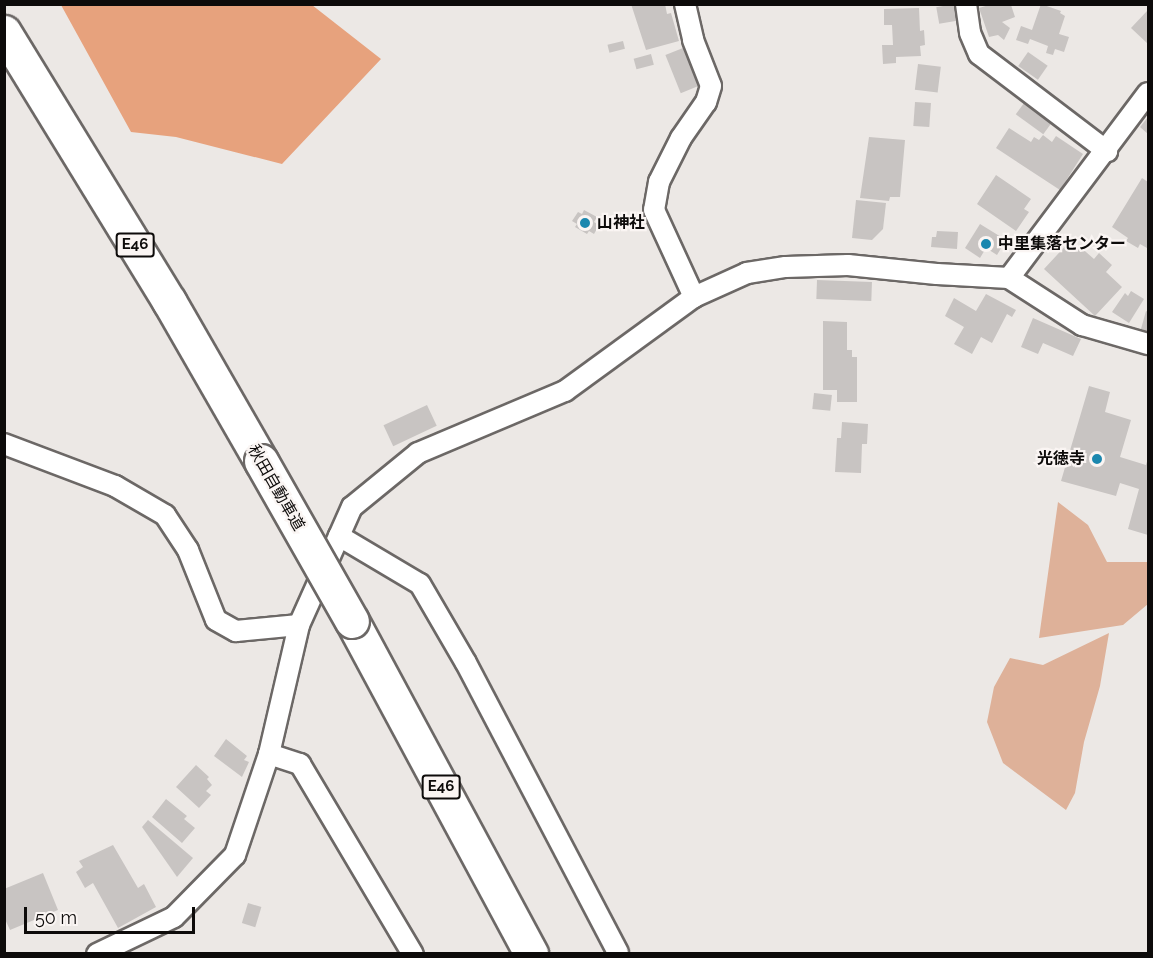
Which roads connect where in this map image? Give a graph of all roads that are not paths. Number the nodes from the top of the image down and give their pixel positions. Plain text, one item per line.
1 (685, 4) edge
2 (966, 4) edge
3 (4, 32) edge
4 (1149, 93) edge
5 (1107, 151) junction
6 (1010, 278) junction
7 (694, 297) junction
8 (1149, 344) edge
9 (4, 444) edge
10 (339, 536) junction
11 (299, 625) junction
12 (269, 754) junction
13 (618, 953) edge
14 (97, 954) edge
15 (413, 954) edge
16 (531, 954) edge

1 - 7 street
2 - 5 street
3 - 16 highway, 秋田自動車道 / E46, bridge
4 - 5 street
5 - 6 street
6 - 7 street
6 - 8 street
7 - 10 street
9 - 11 street
10 - 11 street
10 - 13 street
11 - 12 street
12 - 14 street
12 - 15 street

